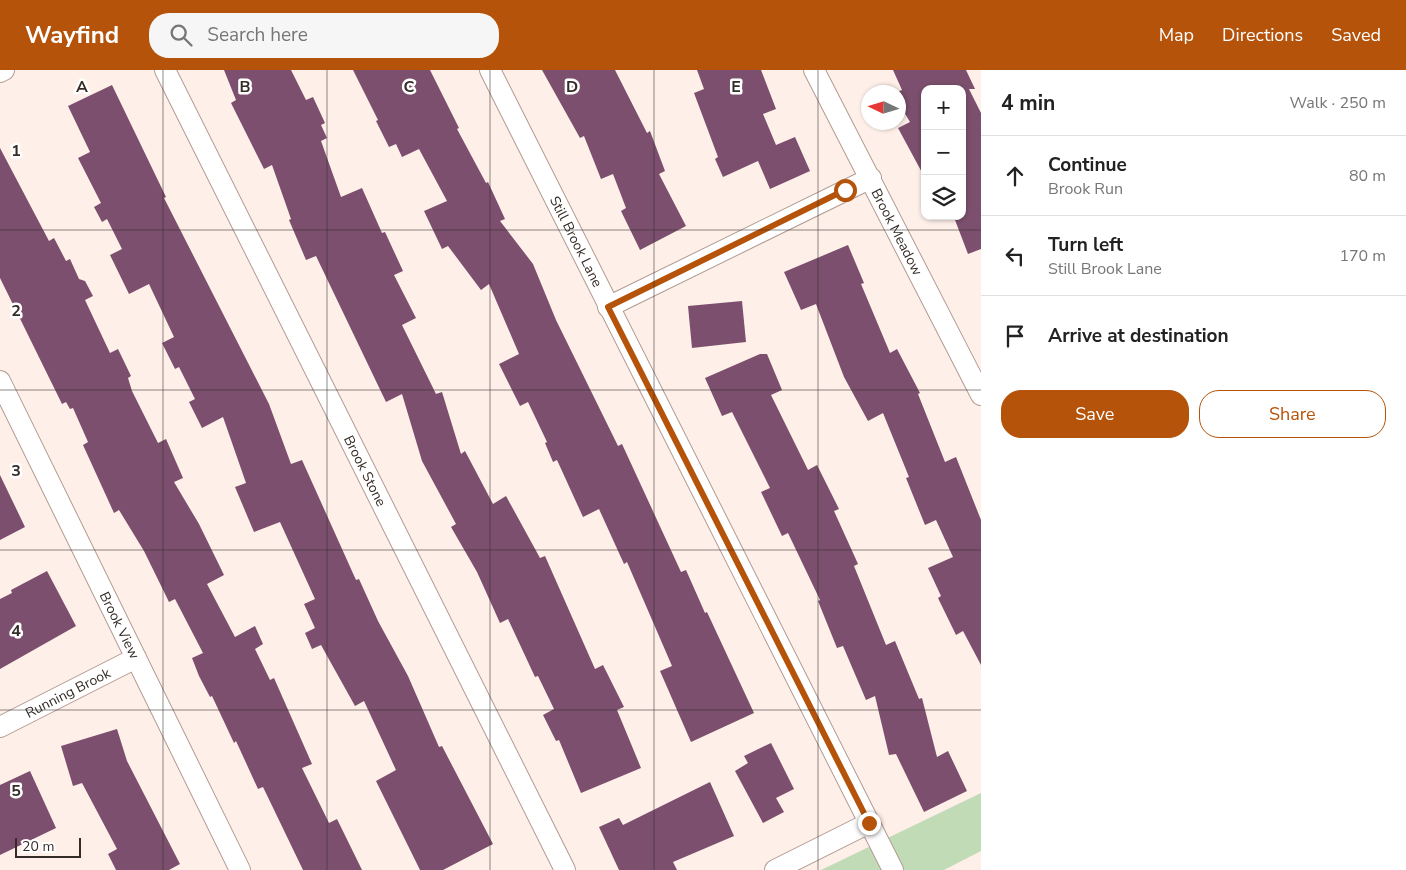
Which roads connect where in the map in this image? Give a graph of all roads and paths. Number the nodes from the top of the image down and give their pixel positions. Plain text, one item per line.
1 (4, 70) edge
2 (164, 70) edge
3 (490, 70) edge
4 (814, 70) edge
5 (0, 72) edge
6 (871, 178) junction
7 (608, 307) junction
8 (3, 394) edge
9 (981, 395) edge
10 (136, 658) junction
11 (0, 727) edge
12 (869, 823) junction
13 (240, 870) edge
14 (565, 870) edge
15 (775, 870) edge
16 (893, 870) edge

1 - 5 street
2 - 14 street, Brook Stone
3 - 7 street, Still Brook Lane
4 - 6 street, Brook Meadow
6 - 7 street
6 - 9 street, Brook Meadow
7 - 12 street, Still Brook Lane
8 - 10 street, Brook View
10 - 11 street, Running Brook
10 - 13 street, Brook View
12 - 15 street
12 - 16 street, Still Brook Lane

